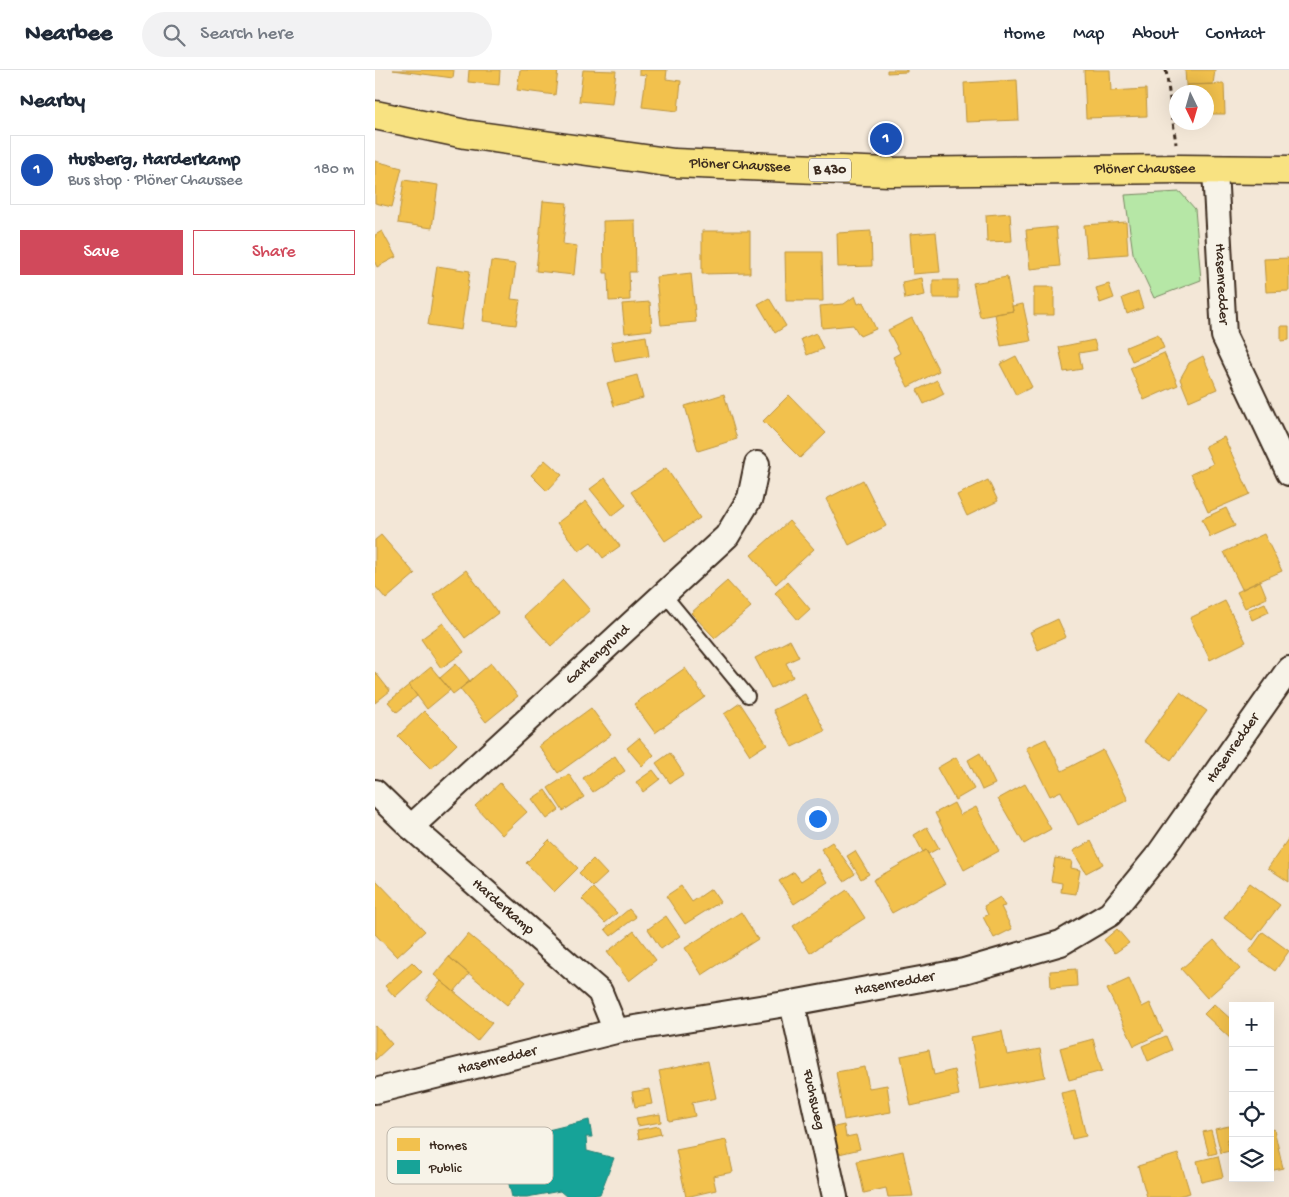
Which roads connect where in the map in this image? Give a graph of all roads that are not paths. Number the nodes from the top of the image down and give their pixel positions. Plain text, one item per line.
1 (375, 115) edge
2 (1215, 170) junction
3 (1289, 170) edge
4 (757, 464) dead end
5 (1289, 473) edge
6 (664, 594) junction
7 (1289, 669) edge
8 (748, 696) dead end
9 (375, 792) edge
10 (411, 827) junction
11 (792, 1003) junction
12 (617, 1031) junction
13 (375, 1091) edge
14 (835, 1197) edge

1 - 2 main road, Plöner Chaussee / B 430
2 - 3 main road, Plöner Chaussee / B 430
2 - 5 street, Hasenredder
4 - 6 street, Gartengrund
6 - 8 lane
6 - 10 street, Gartengrund
7 - 11 street, Hasenredder
9 - 10 street, Harderkamp
10 - 12 street, Harderkamp
11 - 12 street, Hasenredder
11 - 14 street, Fuchsweg
12 - 13 street, Hasenredder

